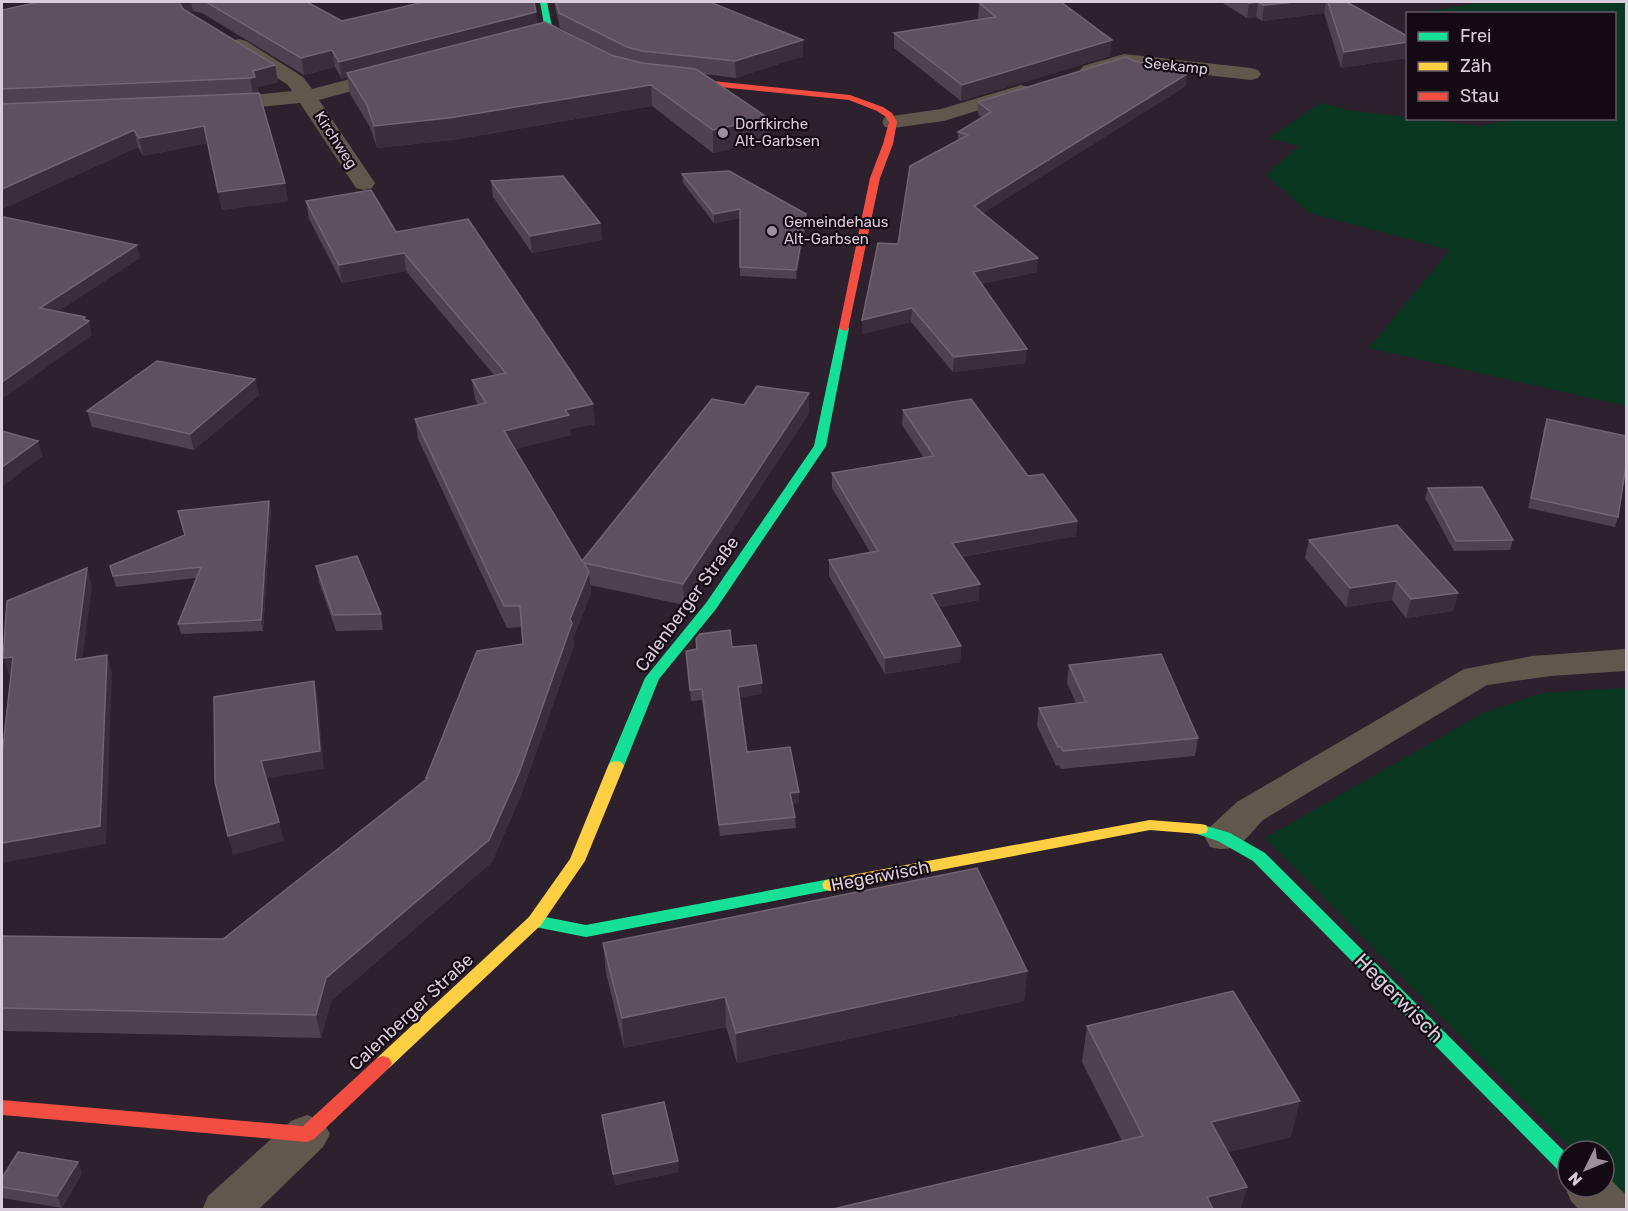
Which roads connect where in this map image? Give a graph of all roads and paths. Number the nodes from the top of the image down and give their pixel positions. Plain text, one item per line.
1 (543, 2) edge
2 (218, 33) edge
3 (549, 33) junction
4 (526, 39) edge
5 (596, 58) edge
6 (411, 69) edge
7 (1251, 74) dead end
8 (1068, 77) edge
9 (655, 78) edge
10 (1045, 84) edge
11 (308, 96) junction
12 (198, 106) edge
13 (893, 122) junction
14 (364, 183) dead end
15 (1626, 660) edge
16 (1224, 837) junction
17 (535, 921) junction
18 (2, 1108) edge
19 (307, 1134) junction
20 (1556, 1155) edge
21 (225, 1209) edge

1 - 3 street
2 - 11 street, Kirchweg
3 - 4 street
3 - 5 street
6 - 11 street, Kirchweg
7 - 8 street, Seekamp
9 - 13 street
10 - 13 street
11 - 12 street, Kirchweg
11 - 14 street, Kirchweg
13 - 17 street, Calenberger Straße
15 - 16 street
16 - 17 street, Hegerwisch
16 - 20 street, Hegerwisch
17 - 19 street, Calenberger Straße
18 - 19 street
19 - 21 street

